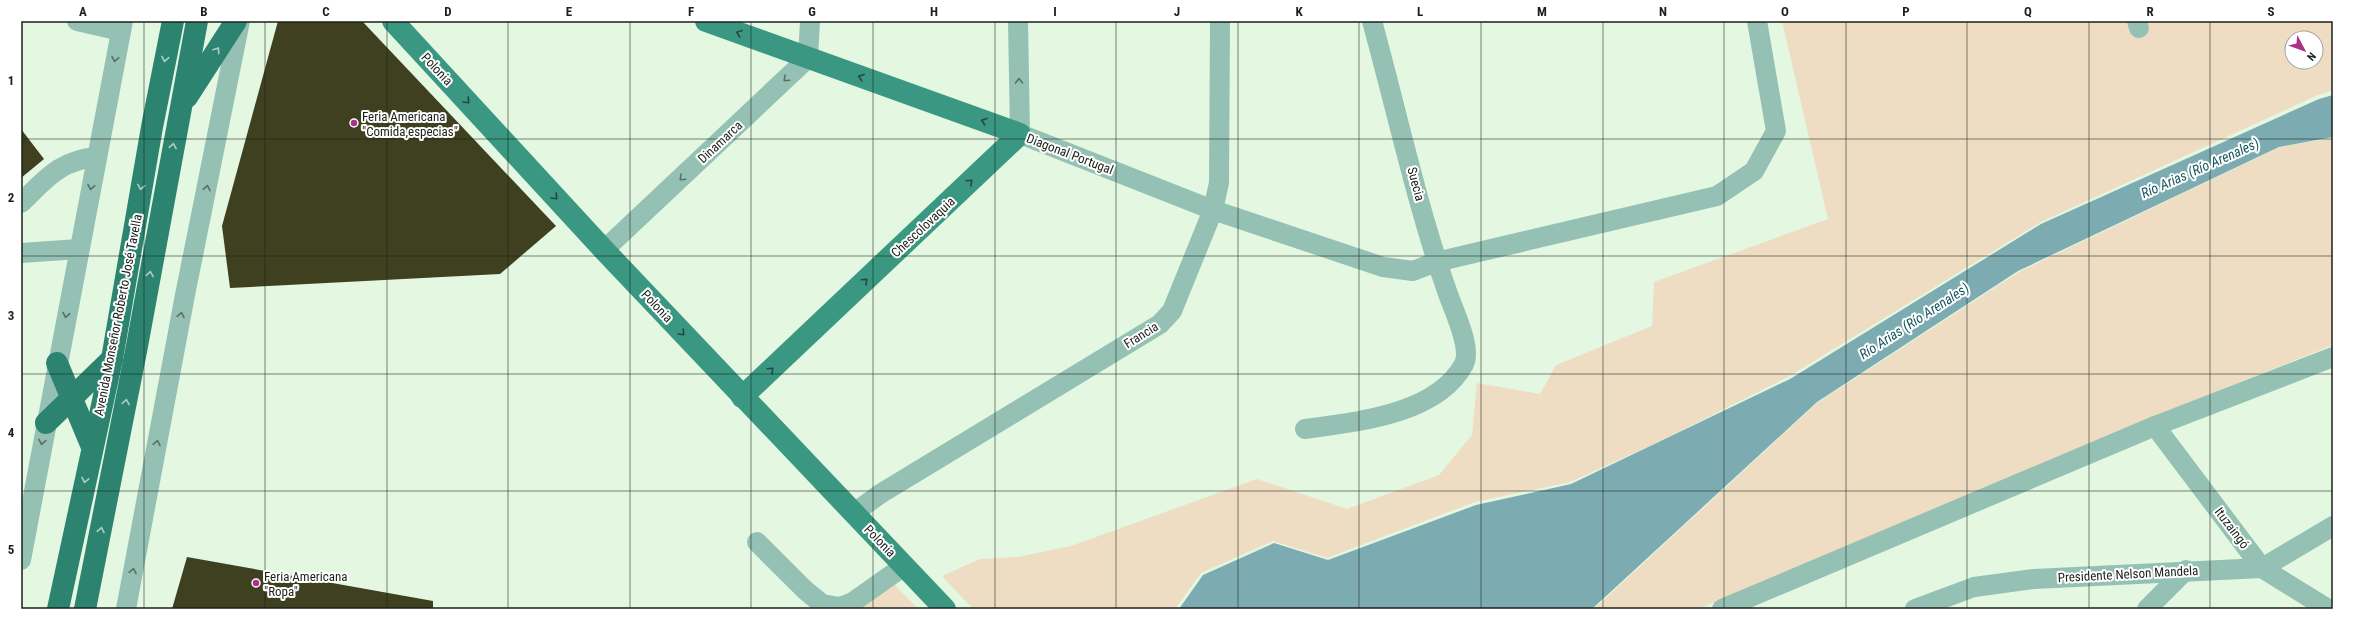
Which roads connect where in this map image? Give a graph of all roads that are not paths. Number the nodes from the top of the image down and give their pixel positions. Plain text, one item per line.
1 (77, 21) edge
2 (173, 21) edge
3 (197, 21) edge
4 (236, 21) edge
5 (240, 21) edge
6 (393, 21) edge
7 (706, 21) edge
8 (810, 21) edge
9 (1018, 21) edge
10 (1220, 21) edge
11 (1372, 21) edge
12 (1757, 21) edge
13 (122, 26) edge
14 (808, 58) junction
15 (180, 106) junction
16 (1020, 134) junction
17 (97, 156) junction
18 (21, 204) edge
19 (1213, 210) junction
20 (78, 249) junction
21 (604, 250) junction
22 (21, 253) edge
23 (1436, 262) junction
24 (2333, 357) edge
25 (112, 359) junction
26 (57, 363) junction
27 (742, 397) junction
28 (71, 400) junction
29 (46, 423) junction
30 (2155, 426) junction
31 (1305, 429) dead end
32 (92, 447) junction
33 (854, 513) junction
34 (2333, 526) edge
35 (757, 542) dead end
36 (21, 560) edge
37 (904, 566) junction
38 (2262, 568) junction
39 (2186, 570) junction
40 (58, 609) edge
41 (85, 609) edge
42 (126, 609) edge
43 (945, 609) edge
44 (1722, 609) edge
45 (1915, 609) edge
46 (2147, 609) edge
47 (2328, 609) edge

1 - 13 street
2 -> 25 highway, Avenida Monseñor Roberto José Tavella
3 - 15 highway, Avenida Monseñor Roberto José Tavella
15 -> 4 highway
42 -> 5 street
6 -> 21 main road, Polonia
14 -> 7 main road, Diagonal Portugal
8 - 14 street
16 -> 9 street
10 - 19 street, Francia
11 - 23 street, Suecia
12 - 23 street, Diagonal Portugal
13 -> 17 street
16 -> 14 main road, Diagonal Portugal
14 -> 21 street, Dinamarca
41 -> 15 highway, Avenida Monseñor Roberto José Tavella
16 - 19 street, Diagonal Portugal
27 -> 16 main road, Chescolovaquia
17 - 18 street
17 -> 20 street
19 - 23 street, Diagonal Portugal
19 - 33 street, Francia
20 - 22 street
20 -> 26 street
21 -> 27 main road, Polonia
23 - 31 street, Suecia
24 - 30 street
25 - 28 highway
25 - 32 highway, Avenida Monseñor Roberto José Tavella
26 - 28 highway
26 - 29 street
27 - 33 main road, Polonia
28 - 29 highway
28 - 32 highway
29 -> 36 street
30 - 38 street, Ituzaingó
30 - 44 street
32 -> 40 highway, Avenida Monseñor Roberto José Tavella
33 - 37 main road, Polonia
34 - 38 street, Presidente Nelson Mandela
35 - 37 street
37 - 43 main road, Polonia
38 - 39 street, Presidente Nelson Mandela
38 - 47 street, Ituzaingó
39 - 45 street, Presidente Nelson Mandela
39 - 46 street

